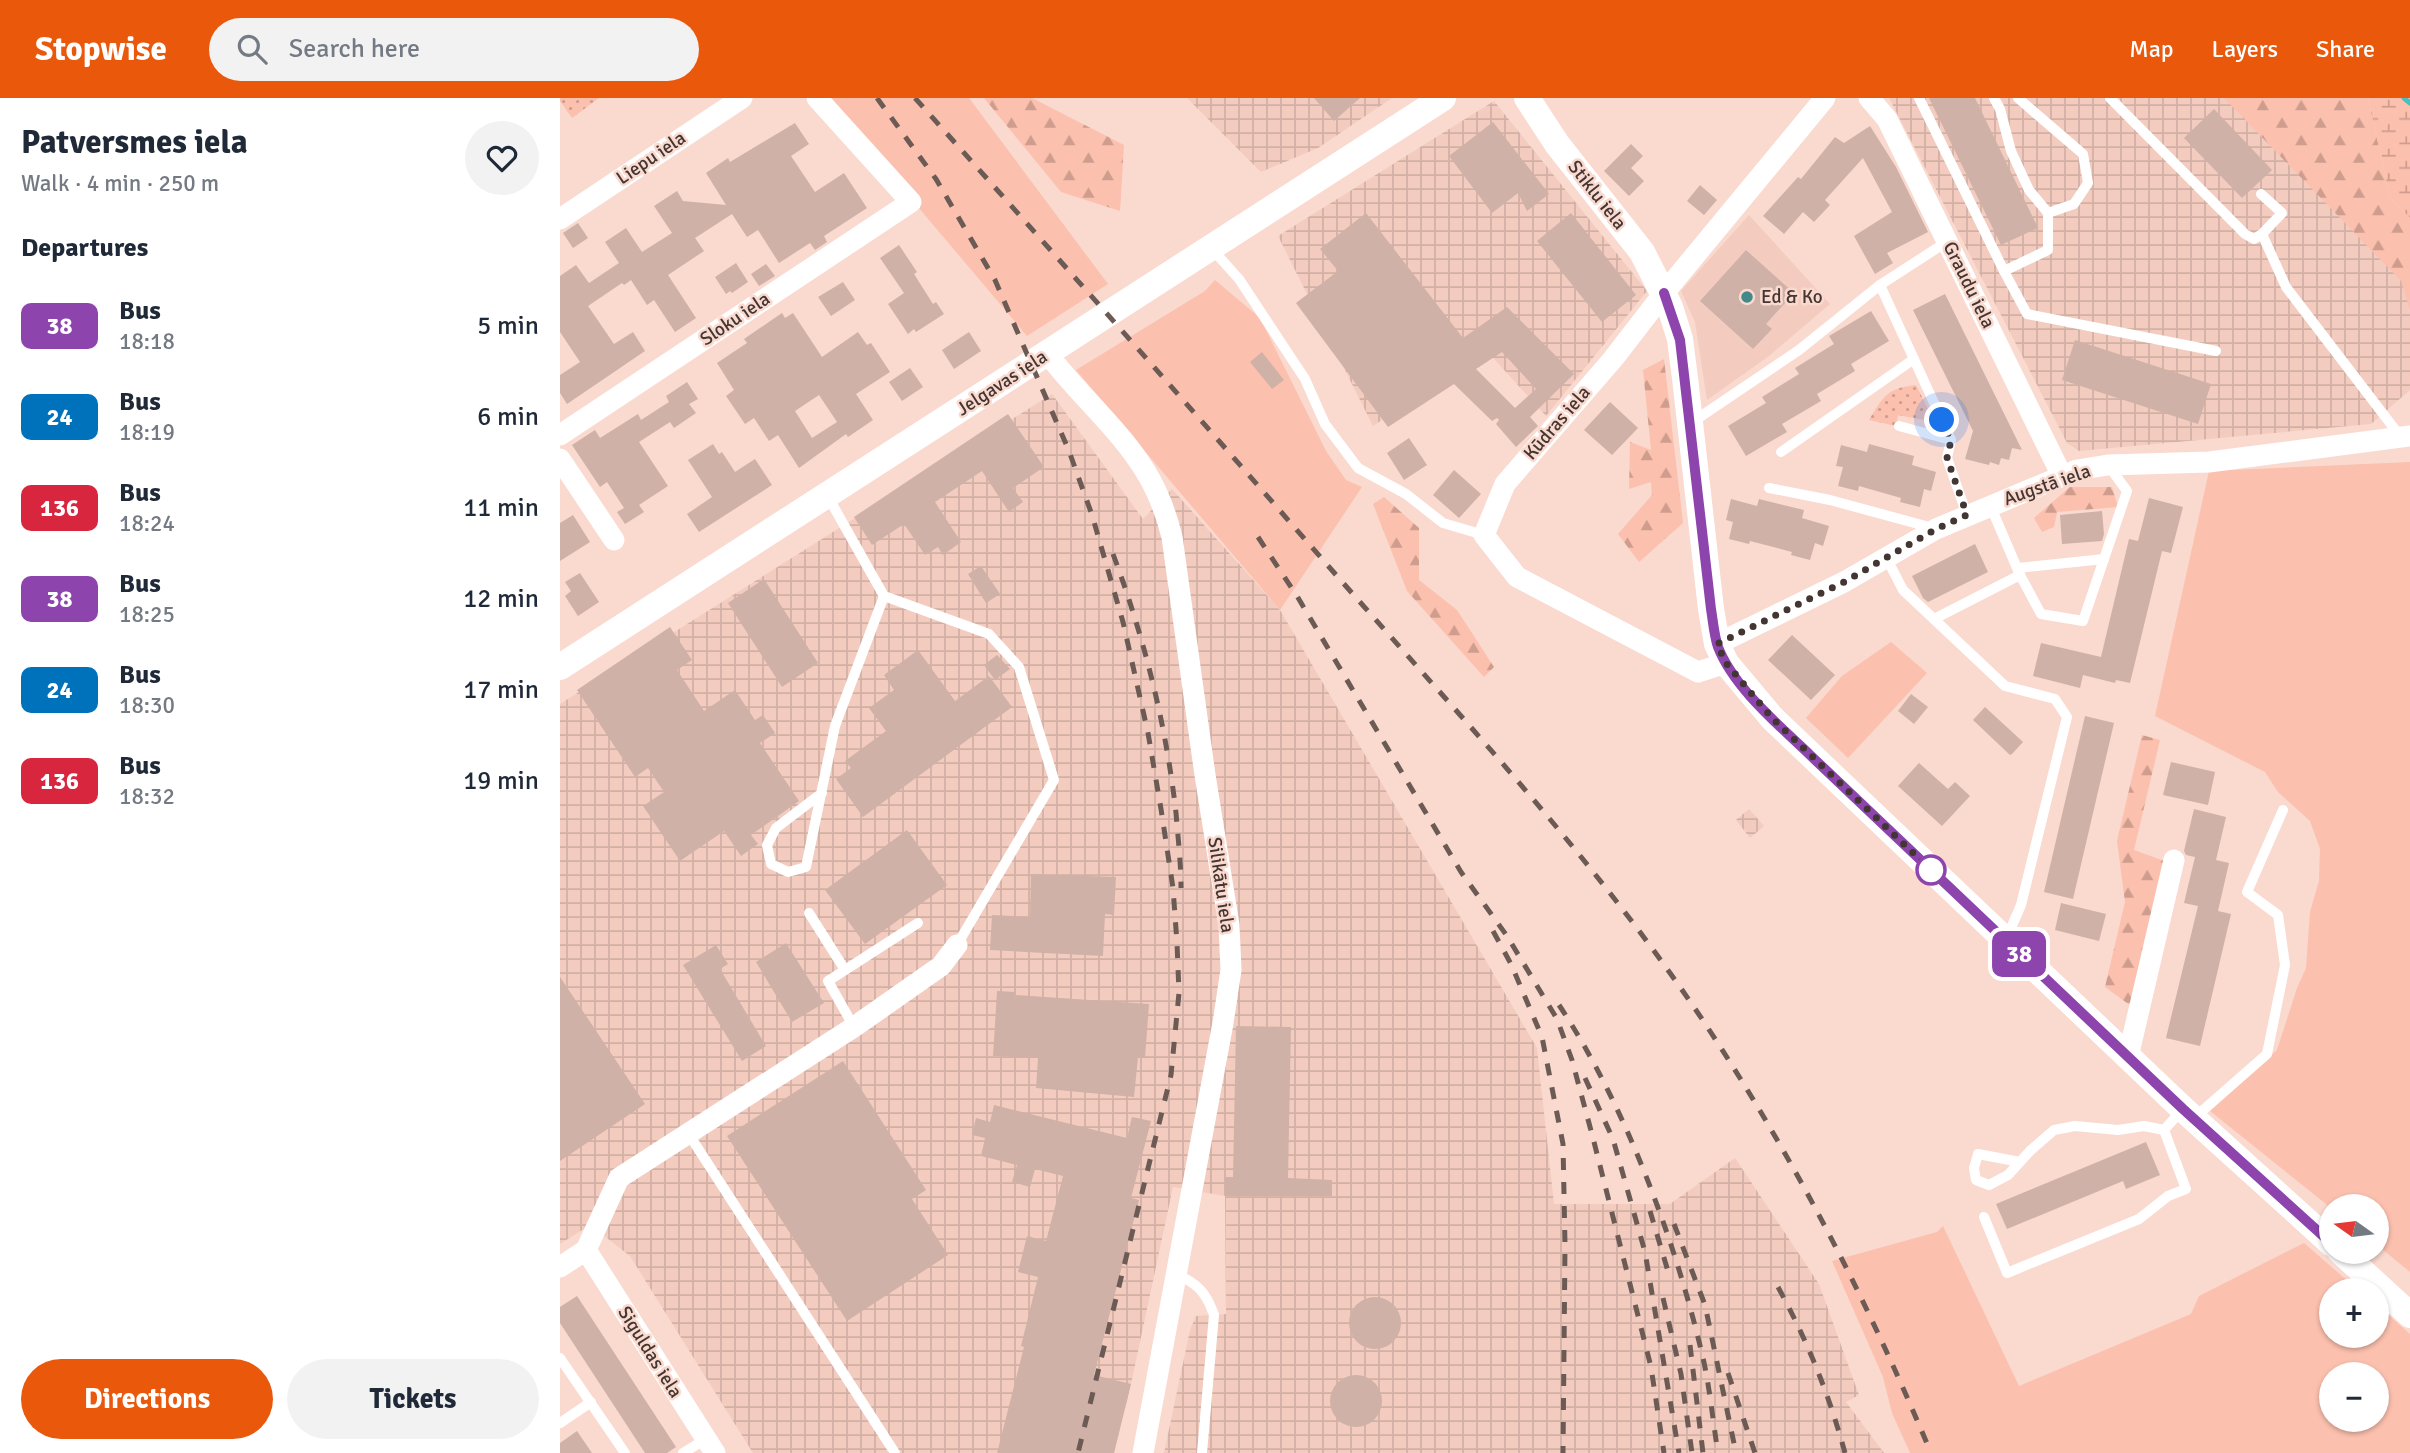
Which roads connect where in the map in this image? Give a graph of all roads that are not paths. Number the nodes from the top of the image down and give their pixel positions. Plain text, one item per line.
1 (742, 98) edge
2 (817, 98) edge
3 (1443, 98) edge
4 (1527, 98) edge
5 (1825, 98) edge
6 (1870, 98) edge
7 (1919, 98) edge
8 (1994, 98) edge
9 (2018, 98) edge
10 (2110, 98) edge
11 (2261, 194) dead end
12 (2048, 214) junction
13 (560, 219) edge
14 (2262, 234) junction
15 (1948, 241) junction
16 (1211, 248) junction
17 (2004, 271) junction
18 (1880, 285) junction
19 (1664, 293) junction
20 (2216, 351) dead end
21 (1047, 354) junction
22 (1914, 359) junction
23 (1690, 423) junction
24 (1899, 426) dead end
25 (560, 435) edge
26 (2405, 436) edge
27 (1951, 440) junction
28 (1781, 452) dead end
29 (560, 460) edge
30 (2108, 465) junction
31 (2062, 476) junction
32 (1769, 488) dead end
33 (827, 495) junction
34 (1990, 505) junction
35 (1967, 515) junction
36 (1936, 529) junction
37 (1484, 535) junction
38 (614, 540) dead end
39 (1886, 557) junction
40 (2104, 559) junction
41 (2019, 571) junction
42 (884, 596) junction
43 (1934, 619) junction
44 (1721, 654) junction
45 (560, 667) edge
46 (822, 793) junction
47 (2283, 810) dead end
48 (2174, 860) dead end
49 (809, 913) dead end
50 (918, 923) dead end
51 (2002, 939) junction
52 (957, 945) joint
53 (845, 970) junction
54 (855, 1027) junction
55 (2128, 1057) junction
56 (2188, 1114) junction
57 (2164, 1130) junction
58 (688, 1133) junction
59 (2020, 1162) dead end
60 (1984, 1217) dead end
61 (2319, 1232) edge
62 (586, 1251) junction
63 (2354, 1264) edge
64 (560, 1268) edge
65 (1176, 1274) junction
66 (2410, 1315) edge
67 (561, 1363) edge
68 (591, 1402) junction
69 (560, 1423) edge
70 (710, 1446) edge
71 (625, 1453) edge
72 (683, 1453) edge
73 (895, 1453) edge
74 (1143, 1453) edge
75 (1202, 1453) edge

1 - 13 street, Liepu iela
2 - 25 street, Sloku iela
3 - 16 street, Jelgavas iela
4 - 19 street, Stiklu iela
5 - 19 street, Kūdras iela
6 - 15 street, Graudu iela
7 - 17 lane
8 - 12 lane
9 - 12 lane
10 - 14 lane
11 - 14 lane
12 - 17 lane
14 - 26 lane
15 - 18 lane
15 - 31 street, Graudu iela
16 - 21 street, Jelgavas iela
16 - 37 lane
17 - 20 lane
18 - 22 lane
18 - 23 lane
19 - 23 street, Stiklu iela
19 - 37 street, Kūdras iela
21 - 33 street, Jelgavas iela
21 - 65 street, Silikātu iela
22 - 27 lane
22 - 28 lane
23 - 44 street, Stiklu iela
24 - 27 lane
26 - 30 street, Augstā iela
27 - 35 lane
29 - 38 street
30 - 31 street, Augstā iela
30 - 40 lane
31 - 34 street, Augstā iela
32 - 36 lane
33 - 42 lane
33 - 45 street, Jelgavas iela
34 - 35 street, Augstā iela
34 - 41 lane
35 - 36 street, Augstā iela
36 - 39 street, Augstā iela
37 - 44 street
39 - 43 lane
39 - 44 street, Augstā iela
40 - 41 lane
40 - 41 lane
41 - 43 lane
42 - 46 lane
42 - 52 lane
43 - 51 lane
44 - 51 street
46 - 46 lane
47 - 56 lane
48 - 55 street
49 - 53 lane
50 - 53 lane
51 - 55 street
52 - 54 street
53 - 54 lane
54 - 58 street
55 - 56 street
56 - 57 lane
56 - 61 street
57 - 59 lane
57 - 60 lane
58 - 62 street
58 - 73 lane
62 - 64 street
62 - 70 street, Siguldas iela
63 - 66 street
65 - 74 street, Silikātu iela
65 - 75 lane
67 - 68 lane
68 - 69 lane
68 - 71 lane
70 - 72 lane

